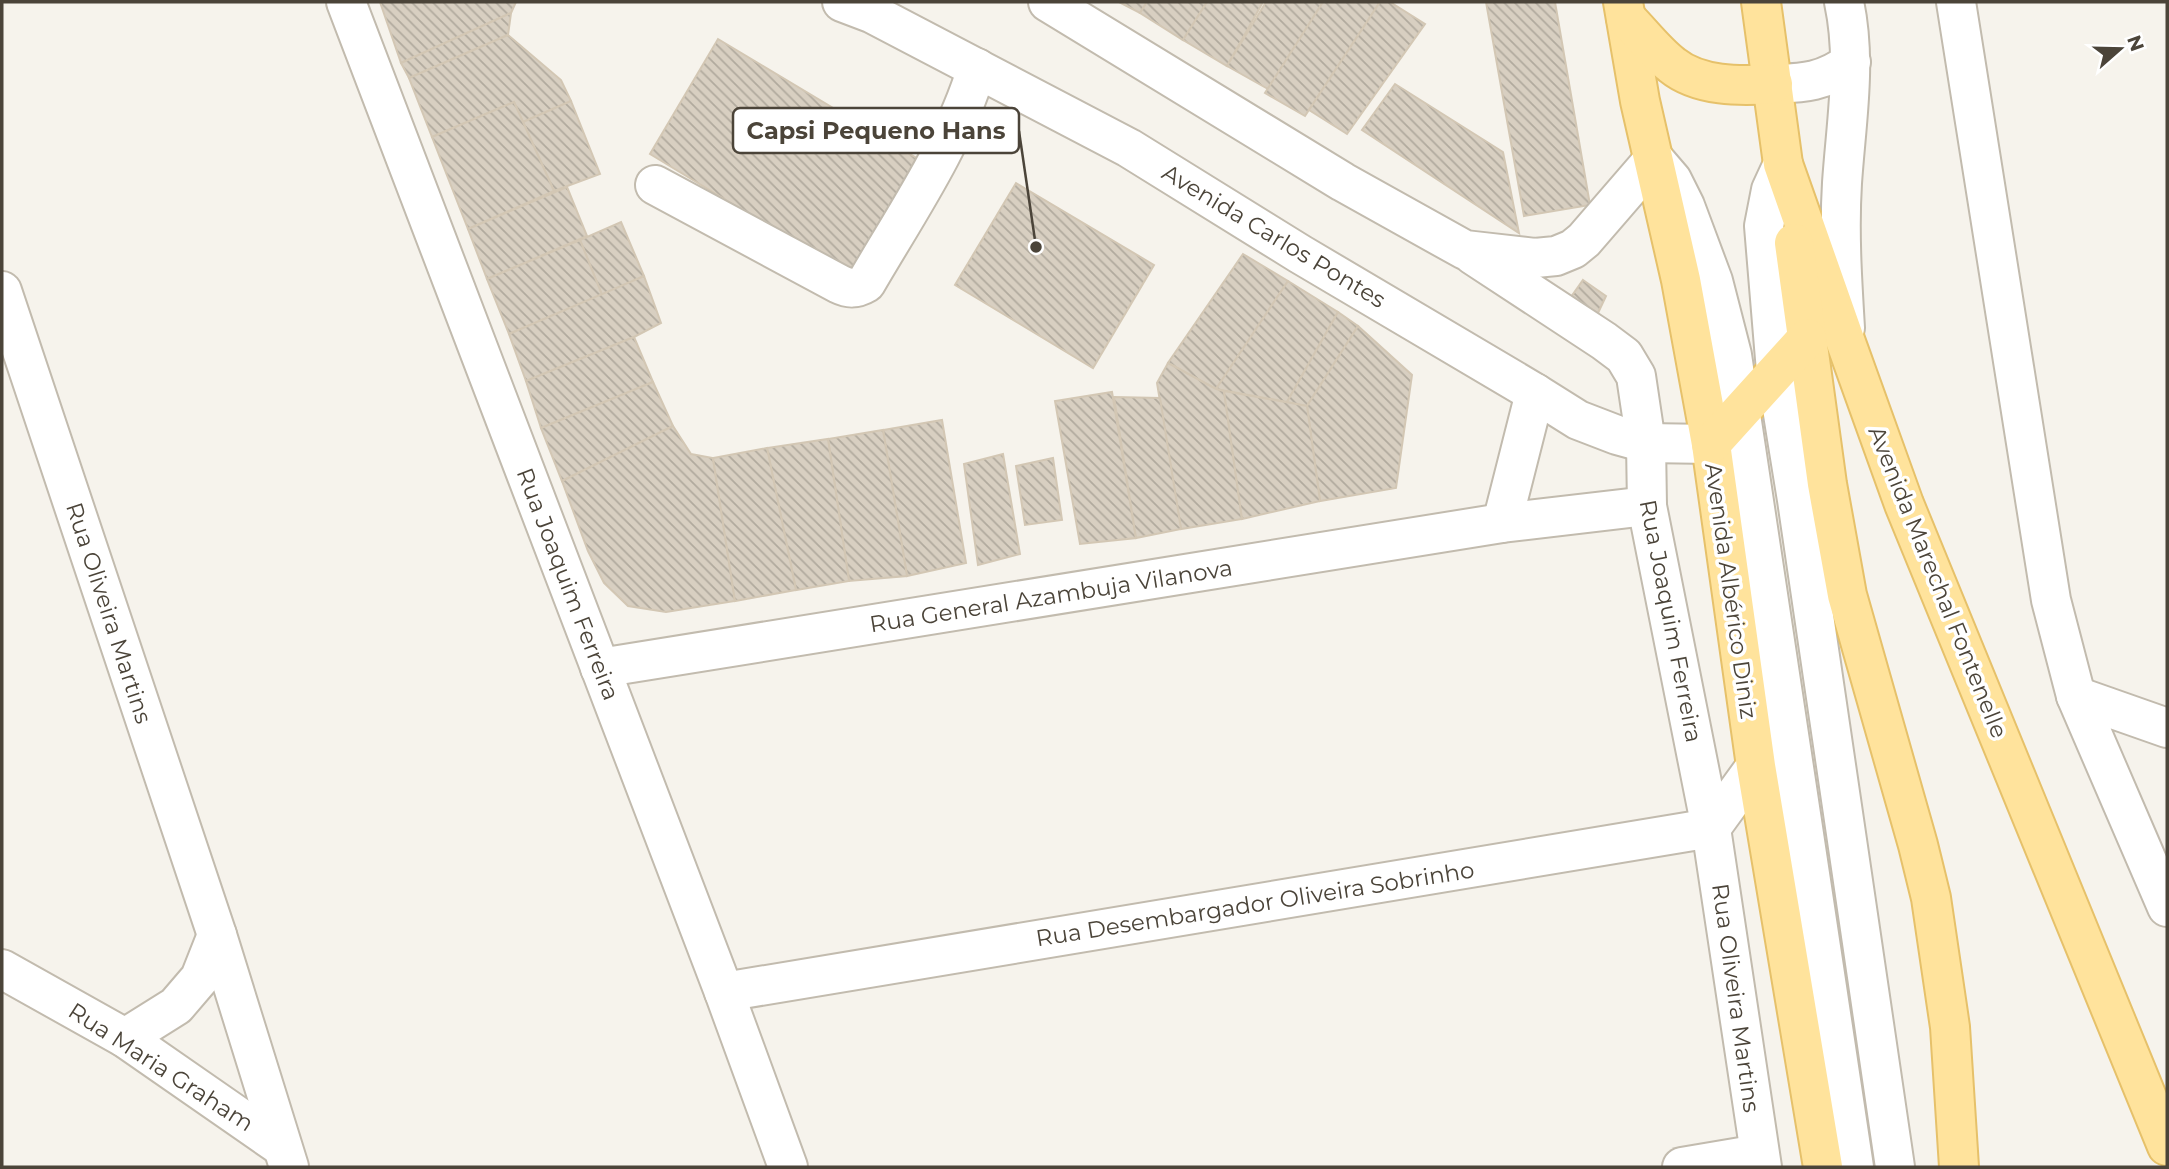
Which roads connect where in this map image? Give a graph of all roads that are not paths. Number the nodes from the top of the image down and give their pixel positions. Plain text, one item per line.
1 (346, 2) edge
2 (842, 2) edge
3 (1048, 2) edge
4 (1761, 2) edge
5 (1844, 2) edge
6 (1956, 2) edge
7 (1624, 10) edge
8 (1851, 62) junction
9 (978, 68) junction
10 (1773, 84) junction
11 (1654, 159) junction
12 (1783, 164) junction
13 (655, 185) dead end
14 (1465, 250) junction
15 (5, 308) edge
16 (1807, 338) junction
17 (1845, 340) junction
18 (1776, 371) junction
19 (1535, 393) junction
20 (1741, 409) junction
21 (1646, 443) junction
22 (1711, 444) junction
23 (1647, 506) junction
24 (1502, 523) junction
25 (600, 668) junction
26 (2076, 696) junction
27 (2167, 728) edge
28 (1756, 766) junction
29 (1711, 828) junction
30 (2167, 907) edge
31 (217, 935) junction
32 (2, 969) edge
33 (724, 992) junction
34 (125, 1038) junction
35 (2167, 1146) edge
36 (286, 1157) edge
37 (1760, 1160) edge
38 (788, 1167) edge
39 (1682, 1167) edge
40 (1823, 1167) edge
41 (1854, 1167) edge
42 (1895, 1167) edge
43 (1959, 1167) edge

1 - 25 street, Rua Joaquim Ferreira
2 - 9 street, Avenida Carlos Pontes
3 - 14 street
4 - 10 main road, Avenida Marechal Fontenelle
5 - 8 street
6 - 26 street
7 - 10 main road
7 - 11 main road, Avenida Albérico Diniz
8 - 10 street
8 - 17 street
9 - 13 street
9 - 19 street, Avenida Carlos Pontes
10 - 12 main road, Avenida Marechal Fontenelle
11 - 14 street
11 - 20 street
11 - 22 main road, Avenida Albérico Diniz
12 - 16 main road
12 - 17 main road, Avenida Marechal Fontenelle
12 - 18 street
14 - 21 street, Rua Joaquim Ferreira
15 - 31 street, Rua Oliveira Martins
16 - 18 main road
16 - 43 main road
17 - 35 main road, Avenida Marechal Fontenelle
18 - 20 main road
18 - 42 street
19 - 21 street, Avenida Carlos Pontes
19 - 24 street
20 - 22 main road
20 - 41 street
21 - 22 street, Avenida Carlos Pontes
21 - 23 street, Rua Joaquim Ferreira
22 - 28 main road, Avenida Albérico Diniz
23 - 24 street, Rua General Azambuja Vilanova
23 - 29 street, Rua Joaquim Ferreira
24 - 25 street, Rua General Azambuja Vilanova
25 - 33 street, Rua Joaquim Ferreira
26 - 27 street
26 - 30 street
28 - 29 street
28 - 40 main road, Avenida Albérico Diniz
29 - 33 street, Rua Desembargador Oliveira Sobrinho
29 - 37 street, Rua Oliveira Martins
31 - 34 street
31 - 36 street, Rua Oliveira Martins
32 - 34 street, Rua Maria Graham
33 - 38 street, Rua Joaquim Ferreira
34 - 36 street, Rua Maria Graham
37 - 39 street

